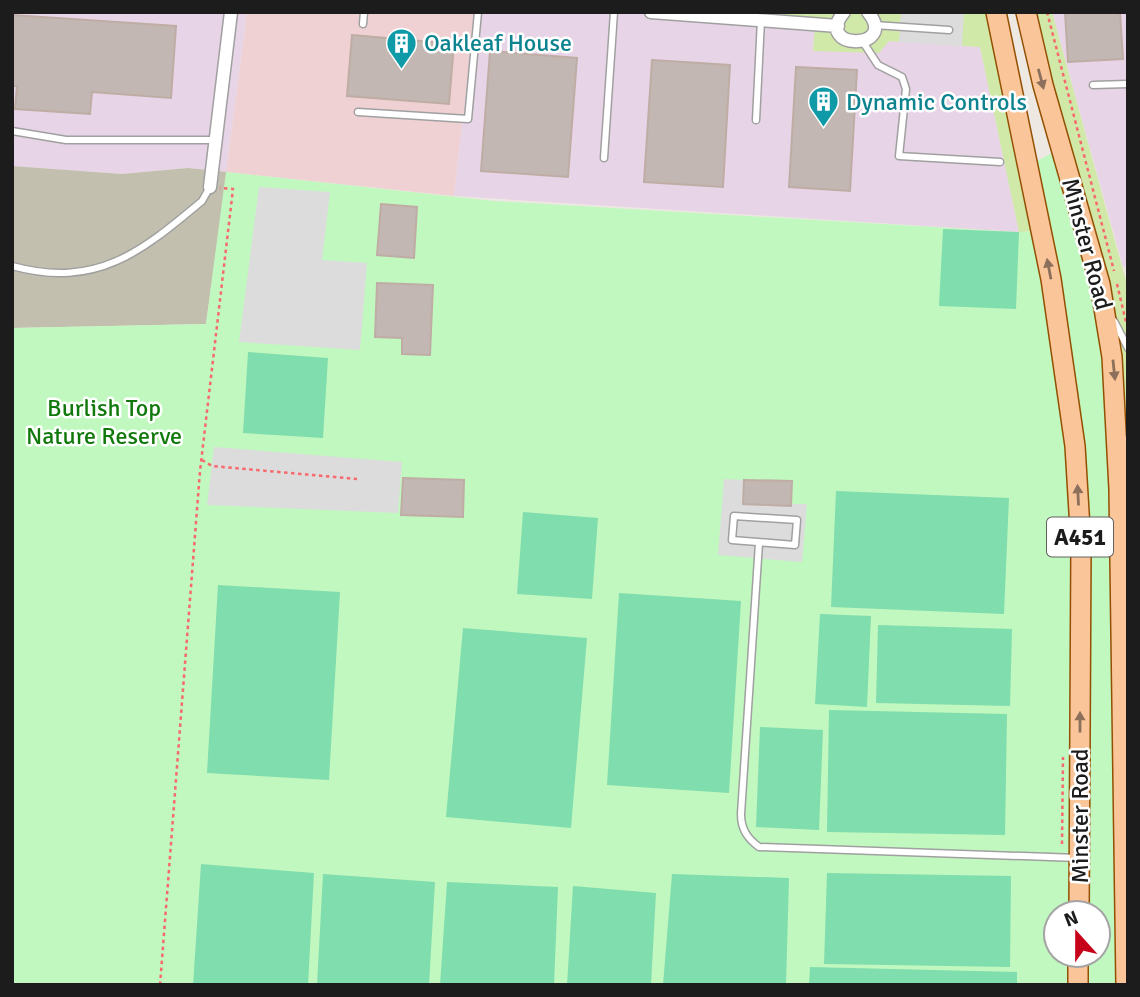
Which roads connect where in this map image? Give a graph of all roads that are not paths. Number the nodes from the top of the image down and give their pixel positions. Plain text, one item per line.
1 (231, 12) edge
2 (365, 12) edge
3 (478, 12) edge
4 (614, 12) edge
5 (651, 12) edge
6 (845, 12) edge
7 (868, 12) edge
8 (996, 12) edge
9 (1026, 12) edge
10 (689, 14) edge
11 (789, 17) edge
12 (761, 20) junction
13 (363, 24) dead end
14 (874, 24) junction
15 (838, 26) junction
16 (949, 30) dead end
17 (863, 42) junction
18 (1128, 84) edge
19 (1093, 85) dead end
20 (358, 112) dead end
21 (756, 120) dead end
22 (12, 131) edge
23 (216, 140) junction
24 (604, 158) dead end
25 (1000, 162) dead end
26 (210, 187) joint
27 (12, 266) edge
28 (1100, 284) junction
29 (1128, 348) edge
30 (1128, 438) edge
31 (1119, 489) junction
32 (759, 543) junction
33 (1071, 858) junction
34 (1077, 899) edge
35 (1126, 985) edge

1 - 23 street
2 - 13 lane
3 - 20 lane
4 - 24 lane
5 - 10 street
6 - 15 street
7 - 14 street
33 -> 8 main road, Minster Road / A451
9 -> 28 main road, Minster Road / A451
10 - 12 street
11 - 12 street
11 - 15 street
12 - 21 lane
14 - 16 lane
14 - 17 street
15 - 17 street
17 - 25 lane
18 - 19 lane
22 - 23 lane
23 - 26 street
26 - 27 lane
28 - 29 lane
28 -> 31 main road, Minster Road / A451
30 - 31 lane
31 - 35 main road, Minster Road / A451
32 - 32 lane
32 - 33 lane
33 - 34 main road, Minster Road / A451

